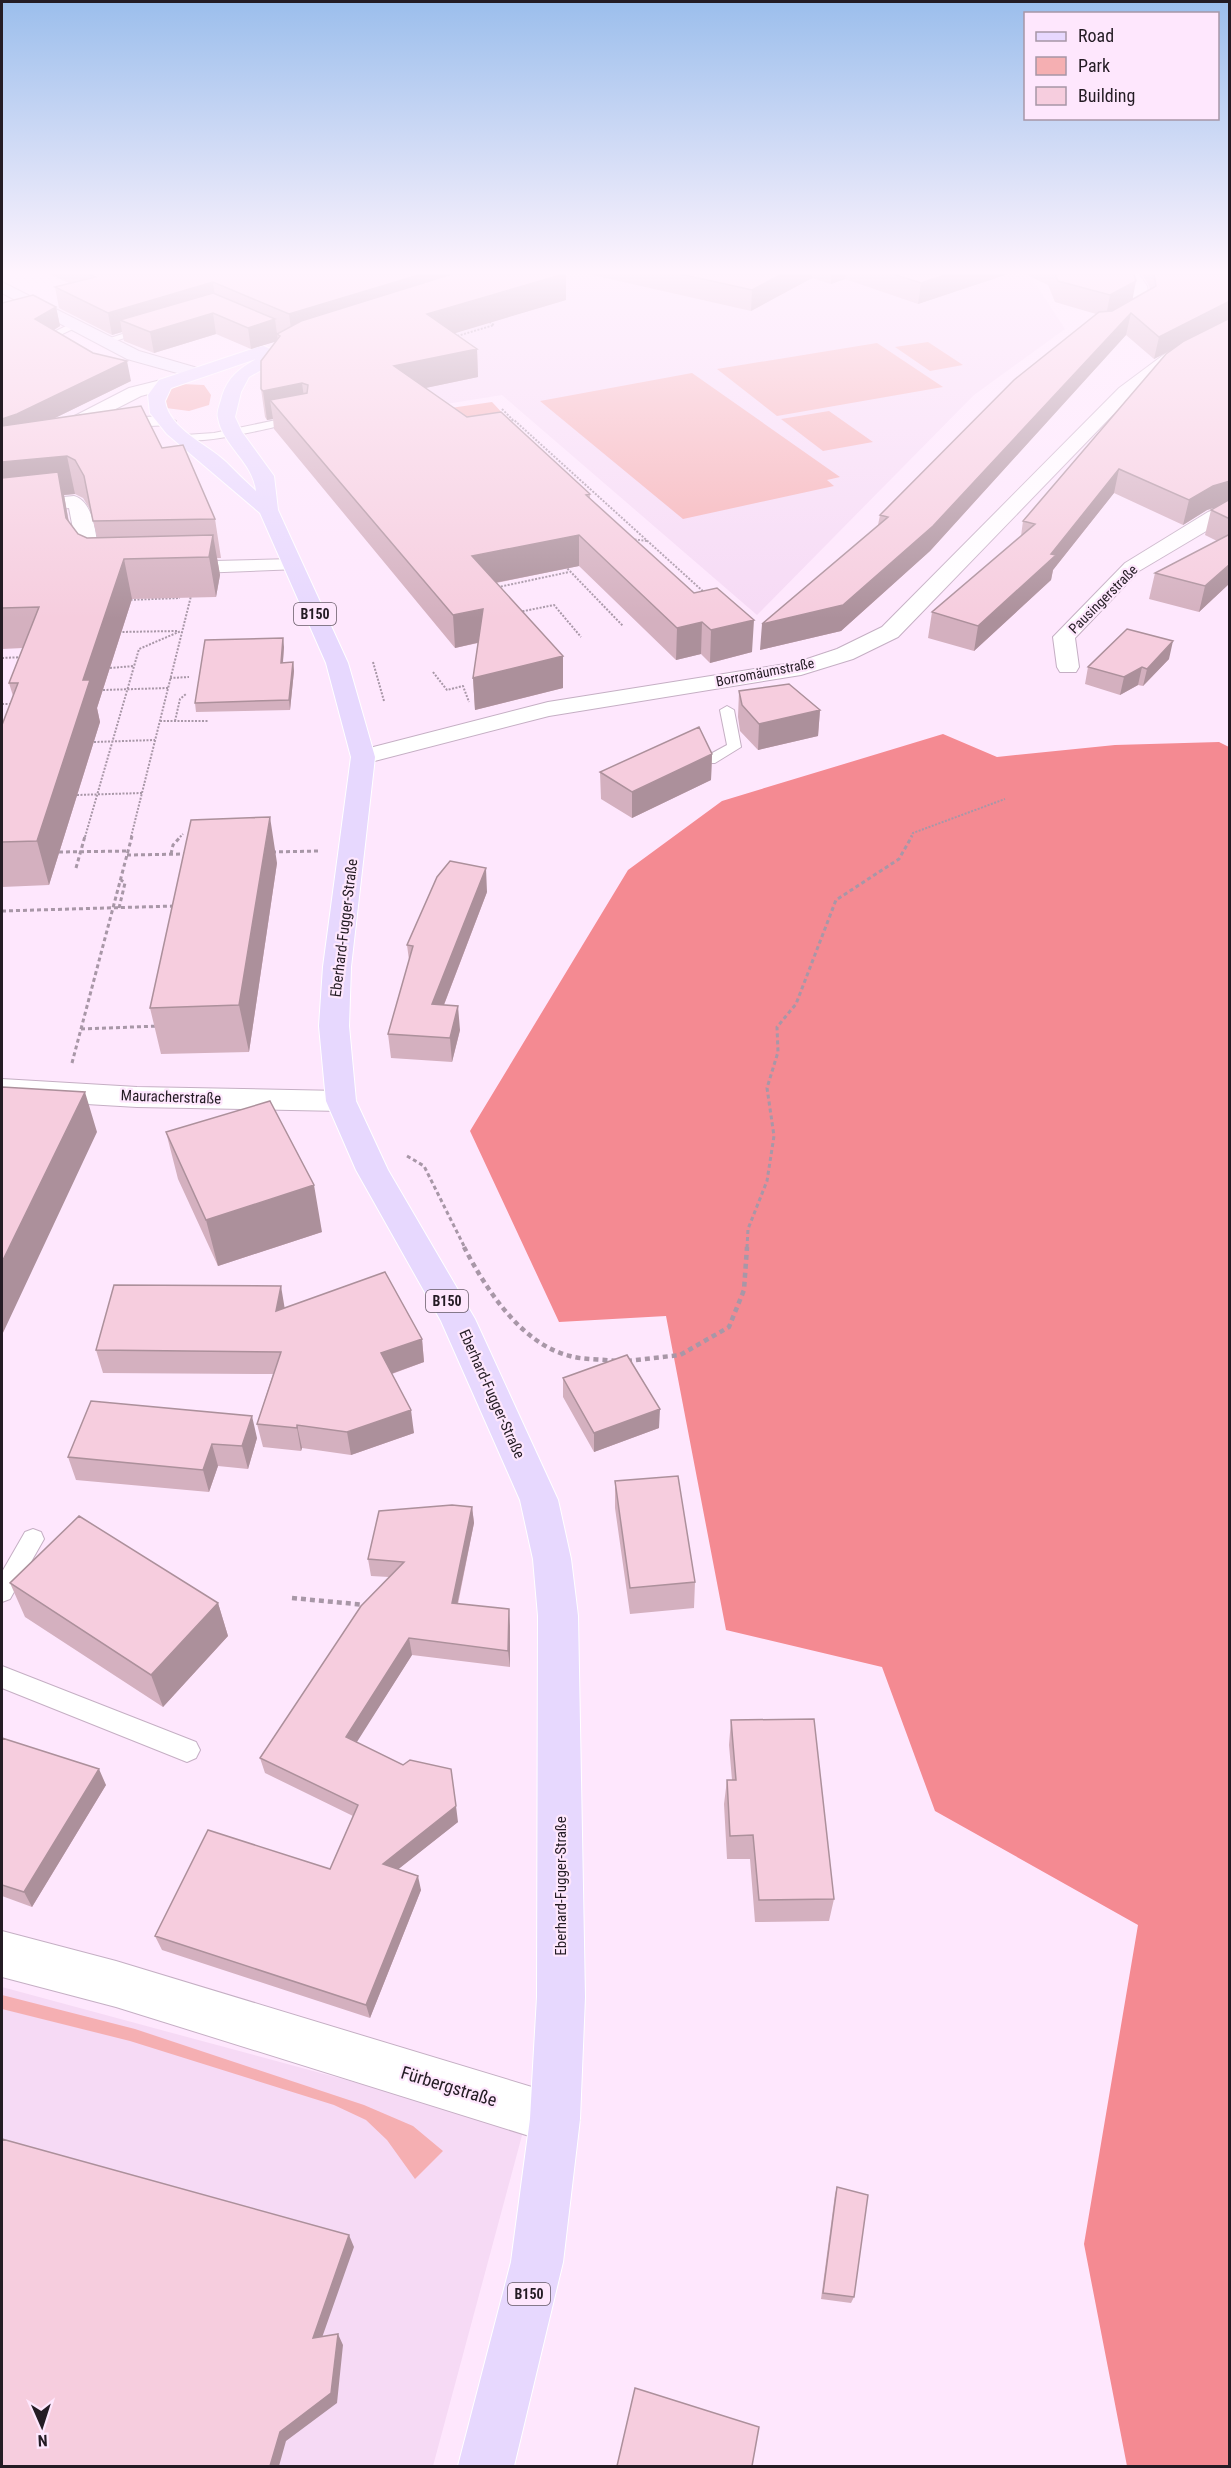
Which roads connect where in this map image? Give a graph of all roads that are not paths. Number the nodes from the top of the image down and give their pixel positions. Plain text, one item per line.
1 (146, 389) edge
2 (160, 389) edge
3 (215, 389) edge
4 (235, 389) edge
5 (1129, 389) edge
6 (227, 407) junction
7 (209, 416) junction
8 (306, 417) edge
9 (176, 420) junction
10 (65, 428) junction
11 (223, 434) junction
12 (184, 438) junction
13 (2, 450) edge
14 (2, 509) edge
15 (268, 510) junction
16 (1230, 510) edge
17 (292, 565) junction
18 (153, 569) edge
19 (120, 570) edge
20 (1068, 667) dead end
21 (727, 710) dead end
22 (363, 757) junction
23 (710, 759) edge
24 (2, 1089) edge
25 (341, 1101) junction
26 (33, 1539) dead end
27 (2, 1592) edge
28 (2, 1677) edge
29 (187, 1750) dead end
30 (2, 1954) edge
31 (555, 2119) junction
32 (486, 2466) edge

1 - 10 street
2 - 9 main road
3 - 7 main road
4 - 6 main road
5 - 22 street, Borromäumstraße
6 - 7 main road
6 - 11 main road, Eberhard-Fugger-Straße / B150
7 - 11 main road
8 - 11 lane
9 - 10 street
9 - 12 main road
10 - 13 street
11 - 12 lane
11 - 15 main road, Eberhard-Fugger-Straße / B150
12 - 15 main road
14 - 19 street
15 - 17 main road, Eberhard-Fugger-Straße / B150
16 - 20 street, Pausingerstraße
17 - 18 street
17 - 22 main road, Eberhard-Fugger-Straße / B150
21 - 23 lane
22 - 25 main road, Eberhard-Fugger-Straße / B150
24 - 25 street, Mauracherstraße
25 - 31 main road, Eberhard-Fugger-Straße / B150
26 - 27 lane
28 - 29 lane
30 - 31 street, Fürbergstraße
31 - 32 main road, B150

